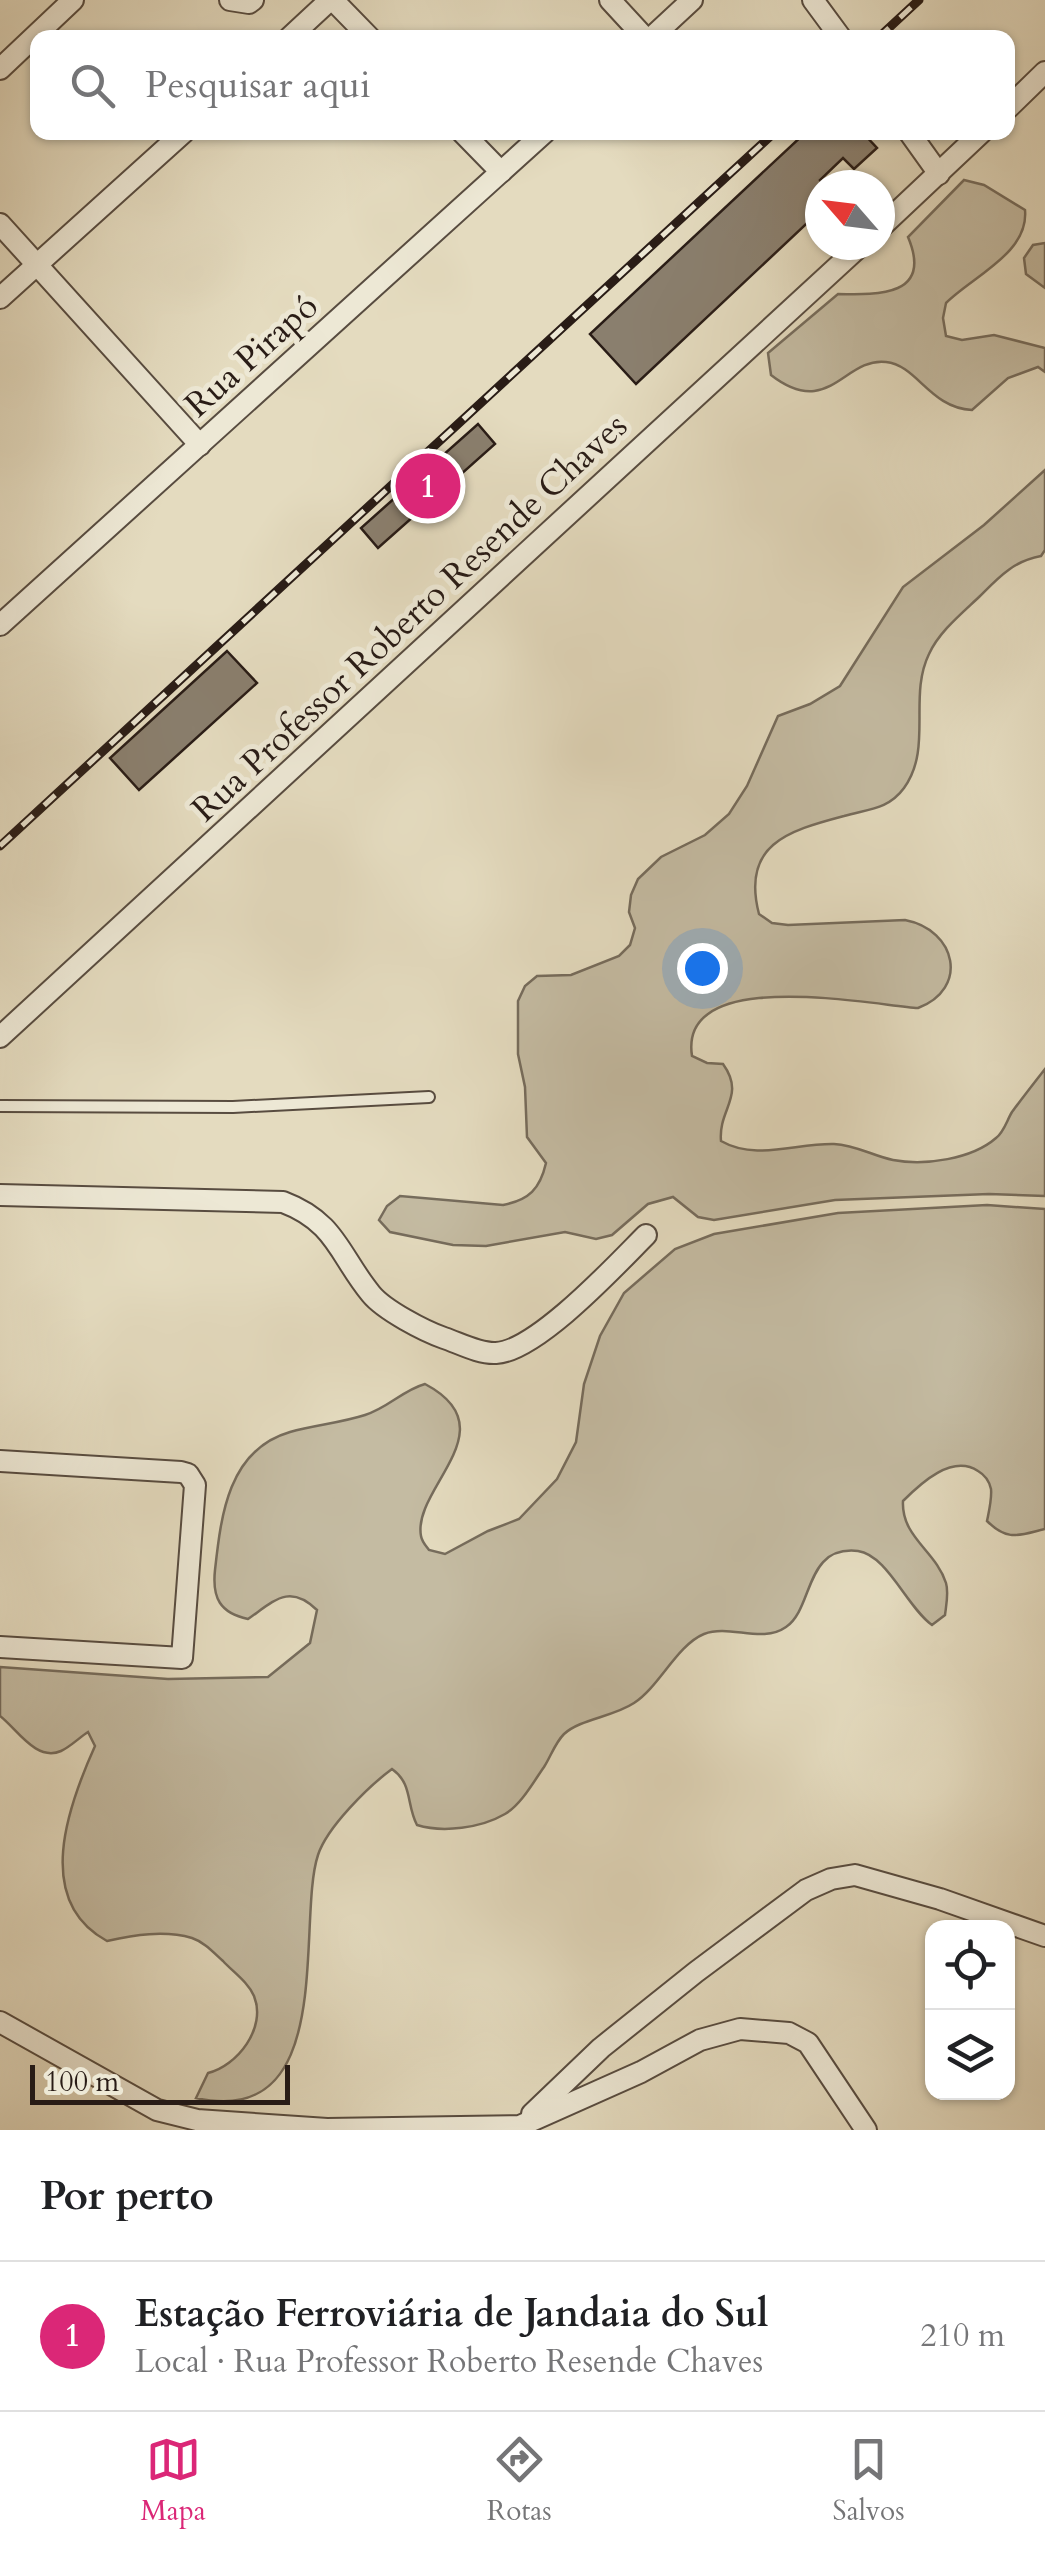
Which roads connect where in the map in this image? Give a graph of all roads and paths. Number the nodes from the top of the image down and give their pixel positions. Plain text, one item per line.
1 (73, 0) edge
2 (230, 0) edge
3 (253, 0) edge
4 (332, 0) edge
5 (610, 0) edge
6 (692, 0) edge
7 (813, 0) edge
8 (42, 30) edge
9 (298, 30) edge
10 (362, 30) edge
11 (640, 30) edge
12 (657, 30) edge
13 (834, 30) edge
14 (30, 41) edge
15 (0, 70) edge
16 (1045, 72) edge
17 (1015, 101) edge
18 (175, 140) edge
19 (470, 140) edge
20 (537, 140) edge
21 (915, 140) edge
22 (974, 140) edge
23 (501, 172) junction
24 (939, 174) junction
25 (895, 214) edge
26 (0, 224) edge
27 (845, 260) edge
28 (39, 264) junction
29 (0, 298) edge
30 (200, 445) junction
31 (0, 625) edge
32 (0, 1037) edge
33 (429, 1097) dead end
34 (0, 1106) edge
35 (0, 1195) edge
36 (646, 1234) dead end
37 (0, 1461) edge
38 (0, 1647) edge
39 (1045, 1936) edge
40 (0, 2022) edge
41 (520, 2126) junction
42 (328, 2129) edge
43 (866, 2130) edge

1 - 8 street
2 - 3 street
4 - 9 street
4 - 10 street
5 - 11 street
6 - 12 street
7 - 13 street
14 - 15 street
16 - 17 street
18 - 28 street
19 - 23 street
20 - 23 street, Rua Pirapó
21 - 24 street
22 - 24 street
23 - 30 street, Rua Pirapó
24 - 25 street
26 - 28 street
27 - 32 street, Rua Professor Roberto Resende Chaves
28 - 29 street
28 - 30 street
30 - 31 street, Rua Pirapó
33 - 34 lane
35 - 36 street
37 - 38 street
39 - 41 street
40 - 42 street
41 - 42 street
41 - 43 street

